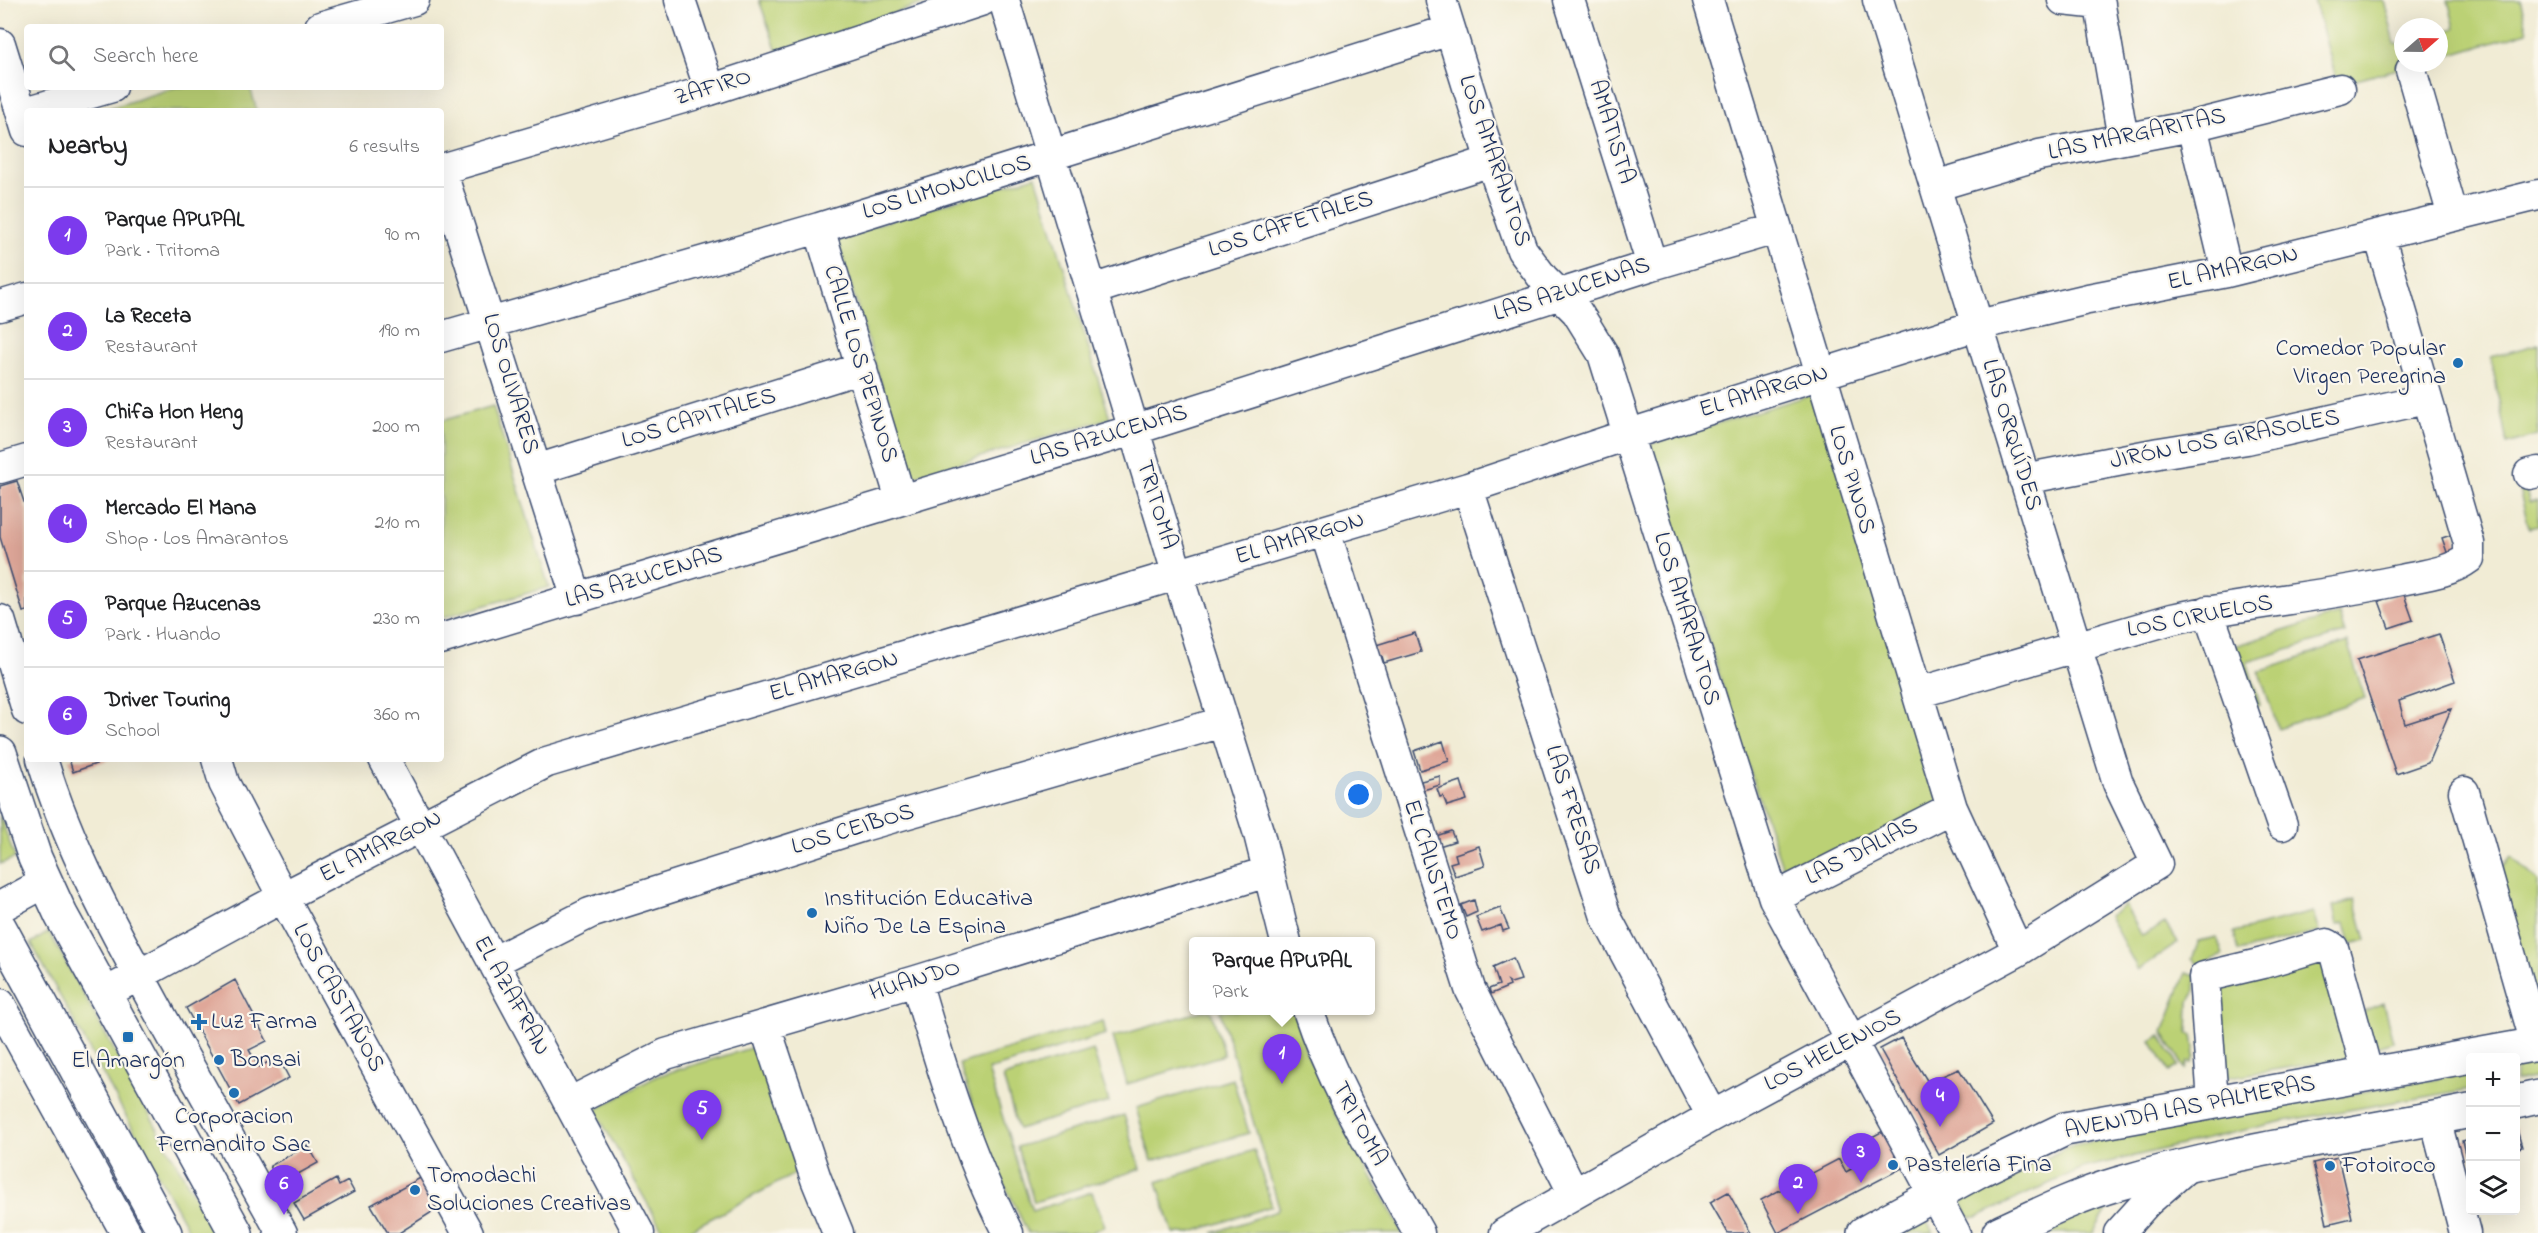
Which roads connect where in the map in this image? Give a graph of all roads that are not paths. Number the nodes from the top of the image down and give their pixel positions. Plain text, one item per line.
1 (414, 0) edge
2 (680, 0) edge
3 (983, 0) edge
4 (1004, 0) edge
5 (1441, 0) edge
6 (1569, 0) edge
7 (1708, 0) edge
8 (1878, 0) edge
9 (2063, 0) edge
10 (2099, 2) edge
11 (330, 24) edge
12 (1450, 30) junction
13 (0, 44) edge
14 (2412, 72) edge
15 (2340, 89) dead end
16 (103, 90) edge
17 (710, 90) junction
18 (52, 108) edge
19 (24, 111) edge
20 (2192, 126) junction
21 (2124, 139) junction
22 (1052, 156) junction
23 (1491, 161) junction
24 (444, 168) edge
25 (444, 178) edge
26 (1935, 186) junction
27 (2538, 195) edge
28 (2453, 216) junction
29 (819, 228) junction
30 (1775, 229) junction
31 (2379, 235) junction
32 (1652, 265) junction
33 (2227, 272) junction
34 (1092, 290) junction
35 (1561, 295) junction
36 (24, 299) edge
37 (0, 306) edge
38 (491, 322) junction
39 (1978, 326) junction
40 (444, 336) edge
41 (862, 368) junction
42 (1820, 375) junction
43 (2425, 399) junction
44 (1133, 430) junction
45 (1630, 434) junction
46 (24, 461) edge
47 (0, 468) edge
48 (536, 470) junction
49 (2025, 479) junction
50 (1468, 488) junction
51 (902, 500) junction
52 (1325, 531) junction
53 (1178, 576) junction
54 (577, 599) junction
55 (2208, 611) junction
56 (0, 620) edge
57 (444, 638) edge
58 (2074, 646) junction
59 (1917, 693) junction
60 (24, 700) edge
61 (1223, 722) junction
62 (0, 753) edge
63 (43, 762) edge
64 (218, 762) edge
65 (386, 762) edge
66 (2464, 792) dead end
67 (1952, 808) junction
68 (2282, 825) dead end
69 (419, 829) junction
70 (2157, 864) joint
71 (1267, 872) junction
72 (46, 882) junction
73 (283, 897) junction
74 (1774, 898) junction
75 (0, 907) edge
76 (0, 928) edge
77 (1285, 937) edge
78 (2018, 951) junction
79 (493, 962) junction
80 (138, 974) junction
81 (916, 981) junction
82 (104, 994) junction
83 (0, 1004) edge
84 (1309, 1015) edge
85 (765, 1026) junction
86 (1852, 1042) junction
87 (2537, 1044) edge
88 (2368, 1075) junction
89 (2538, 1097) edge
90 (2520, 1101) edge
91 (2213, 1102) junction
92 (569, 1103) junction
93 (2466, 1112) edge
94 (1713, 1116) junction
95 (2435, 1118) junction
96 (2189, 1165) junction
97 (1574, 1194) junction
98 (1935, 1195) junction
99 (126, 1233) edge
100 (165, 1233) edge
101 (236, 1233) edge
102 (282, 1233) edge
103 (468, 1233) edge
104 (639, 1233) edge
105 (838, 1233) edge
106 (1008, 1233) edge
107 (1419, 1233) edge
108 (1505, 1233) edge
109 (1864, 1233) edge
110 (1955, 1233) edge
111 (1999, 1233) edge
112 (2119, 1233) edge
113 (2465, 1233) edge

1 - 11 street
2 - 17 street
3 - 17 street, ZAFIRO
4 - 22 street, TRITOMA
5 - 12 street, LOS AMARANTOS
6 - 32 street, AMATISTA
7 - 30 street, LOS PINOS
8 - 26 street, LAS ORQUÍDES
9 - 10 street
10 - 21 street
12 - 22 street, LOS LIMONCILLOS
12 - 23 street, LOS AMARANTOS
13 - 19 street
14 - 28 street
15 - 20 street, LAS MARGARITAS
16 - 18 street
17 - 24 street, ZAFIRO
20 - 21 street, LAS MARGARITAS
20 - 33 street
21 - 26 street, LAS MARGARITAS
22 - 29 street, LOS LIMONCILLOS
22 - 34 street, TRITOMA
23 - 34 street, LOS CAFETALES
23 - 35 street, LOS AMARANTOS
25 - 38 street, LOS OLIVARES
26 - 39 street, LAS ORQUÍDES
27 - 28 street, EL AMARGON
28 - 31 street, EL AMARGON
29 - 38 street, LOS LIMONCILLOS
29 - 41 street, CALLE LOS PEPINOS
30 - 32 street, LAS AZUCENAS
30 - 42 street, LOS PINOS
31 - 33 street, EL AMARGON
31 - 43 street
32 - 35 street, LAS AZUCENAS
33 - 39 street, EL AMARGON
34 - 44 street, TRITOMA
35 - 44 street, LAS AZUCENAS
35 - 45 street, LOS AMARANTOS
36 - 37 street
38 - 40 street, LOS LIMONCILLOS
38 - 48 street, LOS OLIVARES
39 - 42 street, EL AMARGON
39 - 49 street, LAS ORQUÍDES
41 - 48 street, LOS CAPITALES
41 - 51 street, CALLE LOS PEPINOS
42 - 45 street, EL AMARGON
42 - 59 street, LOS PINOS
43 - 49 street, JIRÓN LOS GIRASOLES
43 - 55 street, LOS CIRUELOS
44 - 51 street, LAS AZUCENAS
44 - 53 street, TRITOMA
45 - 50 street, EL AMARGON
45 - 74 street, LOS AMARANTOS
46 - 47 street
48 - 54 street, LOS OLIVARES
49 - 58 street, LAS ORQUÍDES
50 - 52 street, EL AMARGON
50 - 94 street, LAS FRESAS
51 - 54 street, LAS AZUCENAS
52 - 53 street, EL AMARGON
52 - 97 street, EL CALISTEMO
53 - 61 street, TRITOMA
53 - 69 street, EL AMARGON
54 - 57 street, LAS AZUCENAS
55 - 58 street, LOS CIRUELOS
55 - 68 street
56 - 60 street
58 - 59 street, LOS CIRUELOS
58 - 70 street, LAS ORQUÍDES
59 - 67 street, LOS PINOS
61 - 71 street, TRITOMA
61 - 79 street, LOS CEIBOS
62 - 72 main road
63 - 80 street
64 - 73 street, LOS CASTAÑOS
65 - 69 street, EL AZAFRAN
66 - 87 street
67 - 74 street, LAS DALIAS
67 - 78 street, LOS PINOS
69 - 73 street, EL AMARGON
69 - 79 street, EL AZAFRAN
70 - 78 street, LOS HELENIOS
71 - 77 street, TRITOMA
71 - 81 street, HUANDO
72 - 75 street
72 - 82 main road
73 - 80 street, EL AMARGON
73 - 103 street, LOS CASTAÑOS
74 - 86 street, LOS AMARANTOS
76 - 100 main road
78 - 86 street, LOS HELENIOS
79 - 92 street, EL AZAFRAN
80 - 82 street, EL AMARGON
80 - 102 street
81 - 85 street, HUANDO
81 - 106 street
82 - 101 main road
83 - 99 street
84 - 107 street, TRITOMA
85 - 92 street, HUANDO
85 - 105 street
86 - 94 street, LOS HELENIOS
86 - 98 street, LOS AMARANTOS
87 - 88 main road, AVENIDA LAS PALMERAS
88 - 91 main road, AVENIDA LAS PALMERAS
88 - 91 street
89 - 90 main road
91 - 98 main road, AVENIDA LAS PALMERAS
92 - 104 street, EL AZAFRAN
93 - 95 main road
94 - 97 street, LOS HELENIOS
95 - 96 main road
95 - 113 street
96 - 111 main road
96 - 112 street
97 - 108 street, LOS HELENIOS
98 - 109 main road, AVENIDA LAS PALMERAS
98 - 110 street, LOS AMARANTOS

